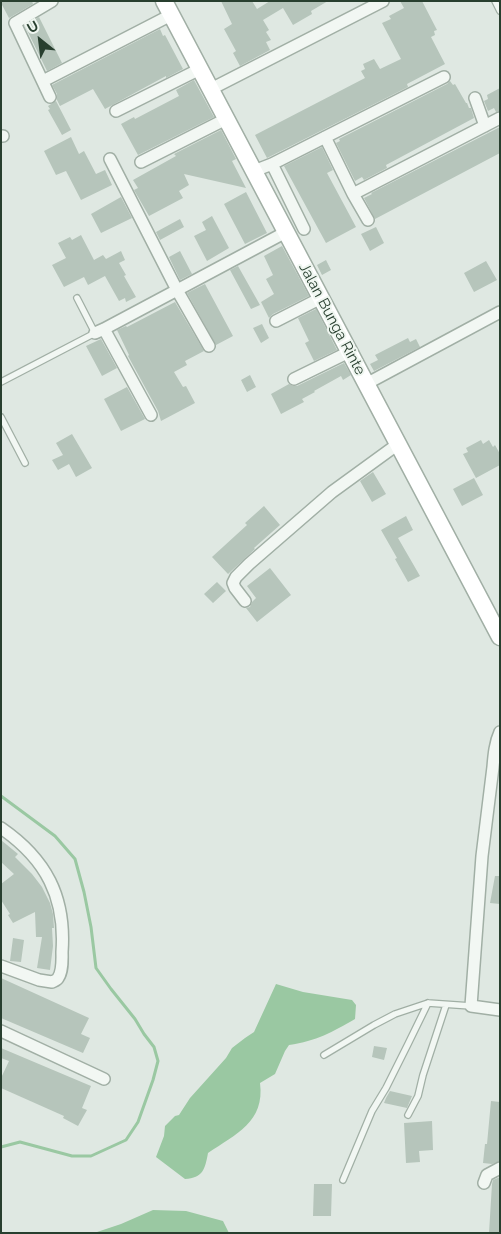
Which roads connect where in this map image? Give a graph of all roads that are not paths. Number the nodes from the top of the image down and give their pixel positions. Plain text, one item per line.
1 (52, 1) edge
2 (383, 1) edge
3 (494, 1) edge
4 (168, 8) edge
5 (500, 11) edge
6 (200, 69) junction
7 (444, 76) dead end
8 (42, 81) junction
9 (211, 90) junction
10 (50, 97) dead end
11 (475, 98) dead end
12 (116, 111) dead end
13 (500, 118) edge
14 (226, 119) junction
15 (485, 126) junction
16 (325, 137) junction
17 (110, 159) dead end
18 (141, 162) dead end
19 (272, 164) junction
20 (254, 171) junction
21 (352, 194) junction
22 (368, 220) dead end
23 (304, 229) dead end
24 (286, 232) junction
25 (178, 290) junction
26 (77, 298) dead end
27 (321, 298) junction
28 (500, 312) edge
29 (276, 320) dead end
30 (100, 331) junction
31 (209, 346) dead end
32 (349, 352) junction
33 (294, 379) dead end
34 (1, 382) edge
35 (366, 384) junction
36 (151, 415) dead end
37 (1, 416) edge
38 (398, 444) junction
39 (25, 463) dead end
40 (245, 601) dead end
41 (500, 637) edge
42 (500, 732) edge
43 (1, 828) edge
44 (1, 966) edge
45 (428, 1003) junction
46 (446, 1005) junction
47 (472, 1006) junction
48 (500, 1010) edge
49 (1, 1031) edge
50 (324, 1055) dead end
51 (104, 1079) dead end
52 (408, 1115) dead end
53 (500, 1168) edge
54 (343, 1180) dead end
55 (484, 1183) dead end

1 - 8 street
2 - 9 street
3 - 5 lane
4 - 6 street, Jalan Bunga Rinte
4 - 8 street
6 - 9 street, Jalan Bunga Rinte
6 - 12 street
7 - 16 street
8 - 10 street
9 - 14 street, Jalan Bunga Rinte
11 - 15 street
13 - 15 street
14 - 18 street
14 - 20 street, Jalan Bunga Rinte
15 - 21 street
16 - 19 street
16 - 21 street
17 - 25 street
19 - 20 street
19 - 23 street
20 - 24 street, Jalan Bunga Rinte
21 - 22 street
24 - 25 street
24 - 27 street, Jalan Bunga Rinte
25 - 30 street
25 - 31 street
26 - 30 lane
27 - 29 street
27 - 32 street, Jalan Bunga Rinte
28 - 35 street
30 - 34 lane
30 - 36 street
32 - 33 street
32 - 35 street, Jalan Bunga Rinte
35 - 38 street, Jalan Bunga Rinte
37 - 39 lane
38 - 40 street
38 - 41 street, Jalan Bunga Rinte
42 - 47 street
43 - 44 street
45 - 46 lane
45 - 50 lane
45 - 54 lane
46 - 47 lane
46 - 52 lane
47 - 48 street
49 - 51 street
53 - 55 street

